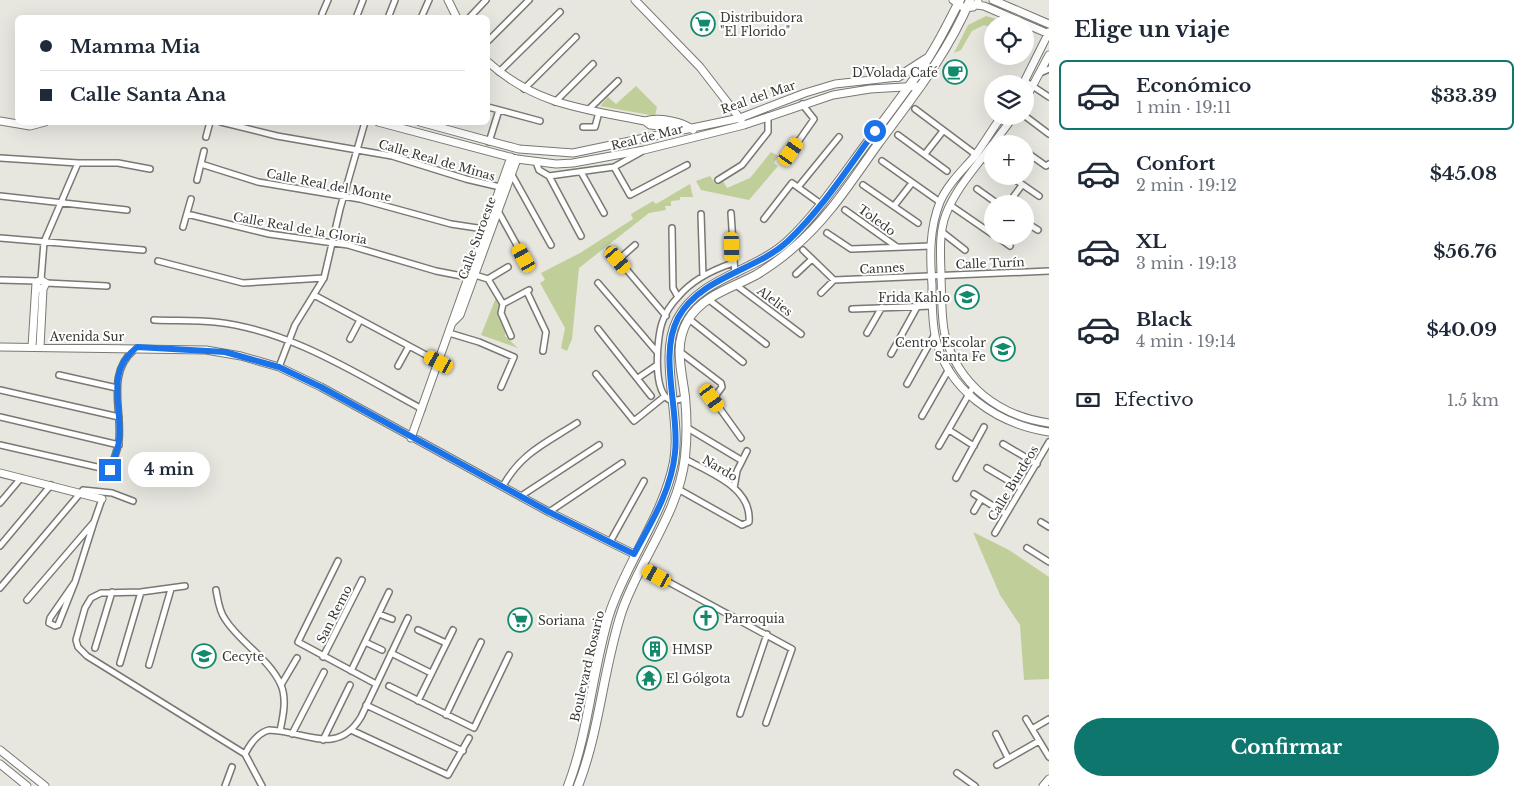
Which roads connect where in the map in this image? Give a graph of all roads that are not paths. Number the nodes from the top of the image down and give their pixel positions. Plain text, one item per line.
1 (328, 0) edge
2 (363, 0) edge
3 (395, 0) edge
4 (428, 0) edge
5 (448, 0) edge
6 (486, 0) edge
7 (528, 0) edge
8 (635, 0) edge
9 (993, 0) edge
10 (956, 1) edge
11 (973, 4) edge
12 (1014, 9) junction
13 (560, 12) dead end
14 (322, 14) dead end
15 (357, 15) edge
16 (389, 15) edge
17 (422, 15) edge
18 (455, 15) edge
19 (472, 15) edge
20 (1006, 15) edge
21 (1012, 15) edge
22 (1049, 24) edge
23 (1034, 27) edge
24 (1049, 33) edge
25 (576, 37) dead end
26 (490, 39) edge
27 (1049, 55) edge
28 (930, 56) junction
29 (490, 64) edge
30 (593, 64) dead end
31 (1049, 70) edge
32 (499, 72) junction
33 (1040, 73) junction
34 (1028, 75) edge
35 (898, 77) joint
36 (618, 80) dead end
37 (910, 86) junction
38 (920, 86) junction
39 (1034, 87) joint
40 (524, 89) junction
41 (1049, 97) edge
42 (555, 102) junction
43 (802, 104) junction
44 (490, 108) edge
45 (499, 110) junction
46 (588, 110) junction
47 (915, 110) dead end
48 (599, 112) junction
49 (768, 116) junction
50 (0, 121) edge
51 (742, 121) junction
52 (540, 122) dead end
53 (15, 123) edge
54 (1034, 123) edge
55 (209, 125) edge
56 (233, 125) edge
57 (364, 125) edge
58 (389, 125) edge
59 (430, 125) edge
60 (995, 125) edge
61 (583, 127) dead end
62 (688, 129) junction
63 (991, 130) junction
64 (943, 131) junction
65 (1049, 134) edge
66 (898, 135) dead end
67 (998, 135) edge
68 (206, 137) dead end
69 (695, 137) junction
70 (839, 137) dead end
71 (489, 142) junction
72 (357, 149) junction
73 (644, 150) junction
74 (204, 151) dead end
75 (791, 152) dead end
76 (925, 154) junction
77 (975, 154) junction
78 (1034, 157) edge
79 (0, 158) edge
80 (514, 158) junction
81 (983, 158) edge
82 (882, 161) dead end
83 (536, 162) junction
84 (78, 163) junction
85 (200, 164) junction
86 (687, 164) dead end
87 (1049, 164) edge
88 (614, 167) junction
89 (150, 169) dead end
90 (947, 171) dead end
91 (581, 172) junction
92 (512, 175) junction
93 (549, 176) junction
94 (955, 179) junction
95 (197, 180) dead end
96 (718, 180) dead end
97 (912, 183) junction
98 (962, 184) junction
99 (864, 185) dead end
100 (1022, 185) joint
101 (799, 186) junction
102 (500, 188) junction
103 (977, 189) dead end
104 (985, 195) edge
105 (1015, 195) edge
106 (0, 196) edge
107 (344, 196) junction
108 (1039, 196) dead end
109 (191, 199) dead end
110 (940, 202) junction
111 (61, 204) junction
112 (821, 204) junction
113 (950, 204) junction
114 (894, 206) junction
115 (127, 210) dead end
116 (846, 210) dead end
117 (498, 211) junction
118 (604, 213) dead end
119 (731, 213) dead end
120 (187, 214) junction
121 (701, 214) dead end
122 (764, 220) dead end
123 (918, 223) dead end
124 (183, 227) dead end
125 (672, 228) dead end
126 (984, 228) edge
127 (1034, 228) edge
128 (484, 229) junction
129 (1038, 230) dead end
130 (942, 232) junction
131 (827, 233) dead end
132 (581, 236) dead end
133 (0, 238) edge
134 (44, 242) junction
135 (332, 242) junction
136 (551, 244) dead end
137 (635, 244) dead end
138 (931, 246) junction
139 (898, 247) junction
140 (143, 250) dead end
141 (610, 250) dead end
142 (803, 250) dead end
143 (966, 250) dead end
144 (524, 258) dead end
145 (812, 259) junction
146 (618, 260) junction
147 (158, 261) dead end
148 (733, 263) junction
149 (508, 267) dead end
150 (1049, 271) edge
151 (735, 274) junction
152 (796, 274) dead end
153 (475, 275) junction
154 (931, 275) junction
155 (941, 275) junction
156 (703, 276) junction
157 (467, 277) junction
158 (324, 278) junction
159 (0, 280) edge
160 (488, 280) junction
161 (834, 280) junction
162 (598, 283) dead end
163 (41, 284) junction
164 (736, 285) junction
165 (108, 286) dead end
166 (821, 292) dead end
167 (314, 295) junction
168 (678, 296) junction
169 (708, 299) junction
170 (503, 304) junction
171 (917, 306) junction
172 (932, 306) junction
173 (852, 308) dead end
174 (882, 308) junction
175 (666, 316) junction
176 (688, 319) junction
177 (154, 320) dead end
178 (360, 320) junction
179 (453, 322) junction
180 (598, 329) dead end
181 (449, 333) junction
182 (867, 333) dead end
183 (801, 334) dead end
184 (935, 334) junction
185 (511, 336) dead end
186 (350, 339) dead end
187 (288, 341) junction
188 (766, 344) dead end
189 (409, 346) junction
190 (0, 347) edge
191 (36, 347) junction
192 (137, 347) junction
193 (543, 351) dead end
194 (679, 351) junction
195 (657, 352) junction
196 (891, 354) dead end
197 (439, 362) junction
198 (743, 362) dead end
199 (657, 365) junction
200 (398, 366) dead end
201 (279, 367) junction
202 (949, 369) junction
203 (596, 374) dead end
204 (59, 375) dead end
205 (638, 378) junction
206 (907, 384) dead end
207 (973, 386) junction
208 (501, 387) dead end
209 (117, 388) junction
210 (0, 390) edge
211 (968, 394) junction
212 (652, 396) dead end
213 (665, 396) junction
214 (685, 398) junction
215 (674, 401) junction
216 (422, 409) junction
217 (922, 416) dead end
218 (0, 417) edge
219 (119, 417) junction
220 (577, 423) dead end
221 (1049, 423) edge
222 (686, 427) junction
223 (984, 427) dead end
224 (949, 430) junction
225 (1049, 432) edge
226 (411, 438) junction
227 (741, 438) dead end
228 (1049, 442) edge
229 (1003, 444) dead end
230 (0, 445) edge
231 (119, 445) junction
232 (599, 445) dead end
233 (939, 446) dead end
234 (974, 446) junction
235 (747, 451) dead end
236 (685, 458) junction
237 (741, 460) junction
238 (622, 463) dead end
239 (1037, 464) junction
240 (987, 468) dead end
241 (0, 473) edge
242 (21, 478) junction
243 (956, 478) dead end
244 (644, 481) dead end
245 (51, 486) junction
246 (502, 486) junction
247 (734, 488) junction
248 (1021, 488) junction
249 (678, 489) junction
250 (80, 493) junction
251 (974, 494) dead end
252 (521, 496) junction
253 (102, 499) joint
254 (981, 499) junction
255 (132, 501) dead end
256 (0, 503) edge
257 (974, 511) dead end
258 (549, 512) junction
259 (1006, 514) junction
260 (94, 522) junction
261 (1041, 522) dead end
262 (1049, 527) edge
263 (995, 533) dead end
264 (610, 542) junction
265 (0, 546) edge
266 (1027, 548) dead end
267 (634, 554) junction
268 (338, 561) dead end
269 (1049, 562) edge
270 (641, 567) junction
271 (362, 580) dead end
272 (75, 582) junction
273 (185, 586) dead end
274 (0, 588) edge
275 (171, 589) junction
276 (216, 590) dead end
277 (112, 592) junction
278 (141, 592) junction
279 (389, 592) dead end
280 (27, 600) dead end
281 (379, 614) junction
282 (609, 616) junction
283 (408, 618) dead end
284 (392, 619) dead end
285 (620, 619) junction
286 (418, 630) dead end
287 (453, 630) dead end
288 (767, 634) junction
289 (365, 642) junction
290 (481, 642) dead end
291 (446, 643) junction
292 (95, 648) dead end
293 (382, 650) dead end
294 (391, 653) junction
295 (509, 654) dead end
296 (323, 657) junction
297 (297, 658) dead end
298 (120, 663) dead end
299 (149, 665) dead end
300 (351, 671) junction
301 (324, 672) dead end
302 (431, 673) junction
303 (376, 684) junction
304 (281, 685) junction
305 (350, 685) dead end
306 (389, 686) dead end
307 (418, 701) junction
308 (366, 705) junction
309 (740, 714) dead end
310 (446, 715) junction
311 (1026, 719) dead end
312 (1049, 719) edge
313 (766, 723) dead end
314 (1032, 729) junction
315 (351, 730) junction
316 (280, 731) junction
317 (292, 734) junction
318 (996, 734) dead end
319 (469, 738) dead end
320 (323, 740) junction
321 (1039, 741) junction
322 (0, 750) edge
323 (463, 751) junction
324 (245, 754) junction
325 (1049, 757) edge
326 (1008, 758) junction
327 (0, 764) edge
328 (997, 765) dead end
329 (232, 767) dead end
330 (957, 773) dead end
331 (1049, 779) edge
332 (27, 786) edge
333 (45, 786) edge
334 (225, 786) edge
335 (262, 786) edge
336 (568, 786) edge
337 (578, 786) edge
338 (975, 786) edge
339 (1043, 786) edge

1 - 14 street
2 - 15 street
3 - 16 street
4 - 17 street
5 - 18 street
6 - 19 street
7 - 26 street
8 - 51 street
9 - 12 street
10 - 11 street
10 - 28 main road, Boulevard Rosario
11 - 20 street
11 - 38 main road
12 - 21 street
12 - 22 street
13 - 32 street
23 - 24 street
24 - 34 street
25 - 40 street
27 - 33 street
28 - 35 main road
28 - 37 main road, Boulevard Rosario
29 - 32 street
30 - 42 street
31 - 33 street
32 - 40 street
33 - 39 street
35 - 51 street, Real del Mar
36 - 46 street
37 - 38 street, Real de Mar
37 - 43 street, Real de Mar
37 - 112 main road, Boulevard Rosario
38 - 164 main road
39 - 41 street
40 - 42 street
42 - 46 street
43 - 49 street, Real de Mar
43 - 75 street
44 - 45 street
45 - 52 street
45 - 71 street
46 - 48 street
47 - 64 street
48 - 61 street
48 - 62 street
49 - 51 street, Real de Mar
49 - 96 street
50 - 53 street
51 - 62 street, Real del Mar
51 - 69 street, Real de Mar
54 - 65 street
55 - 68 street
56 - 72 street, Calle Real de Minas
57 - 72 street
58 - 80 street, Real de Mar
59 - 71 street, Real del Mar
60 - 63 street
62 - 69 street
62 - 71 street, Real del Mar
63 - 67 street
63 - 77 street
64 - 76 street
64 - 77 street
66 - 76 street
69 - 73 street, Real de Mar
70 - 101 street
72 - 102 street, Calle Real de Minas
72 - 107 street
73 - 83 street, Real de Mar
73 - 88 street
74 - 85 street
76 - 90 street
77 - 94 street
78 - 87 street
79 - 84 street
80 - 83 street, Real de Mar
80 - 92 street, Calle Suroeste
80 - 102 street, Calle Suroeste
81 - 98 street
82 - 97 street
83 - 93 street
84 - 89 street
84 - 111 street
85 - 95 street
85 - 107 street, Calle Real del Monte
86 - 88 street
88 - 91 street
91 - 93 street
91 - 118 street
92 - 117 street, Calle Suroeste
92 - 136 street
93 - 132 street
94 - 98 street
94 - 110 street
97 - 110 street
97 - 114 street
98 - 113 street
99 - 114 street
100 - 105 street
100 - 108 street
101 - 112 street
101 - 122 street
102 - 128 street, Calle Suroeste
103 - 104 street
106 - 111 street
107 - 128 street, Calle Real del Monte
107 - 135 street
109 - 120 street
110 - 138 street
111 - 115 street
111 - 134 street
112 - 151 main road, Boulevard Rosario
113 - 126 street
113 - 130 street
114 - 123 street
116 - 139 street, Toledo
117 - 144 street
117 - 153 street, Calle Suroeste
119 - 148 street
120 - 124 street
120 - 135 street, Calle Real de la Gloria
121 - 156 street
125 - 168 street
127 - 129 street
128 - 157 street, Calle Suroeste
130 - 143 street
130 - 155 street
131 - 139 street
133 - 134 street
134 - 140 street
134 - 163 street
135 - 157 street, Calle Real de la Gloria
135 - 158 street
137 - 146 street
138 - 139 street
138 - 154 street
141 - 146 street
142 - 145 street
145 - 152 street
145 - 161 street
146 - 175 street
147 - 158 street
148 - 151 street
148 - 156 street
149 - 160 street
150 - 155 street, Calle Turín
151 - 215 main road, Boulevard Rosario
153 - 160 street
153 - 179 street, Calle Suroeste
154 - 155 street, Calle Turín
154 - 161 street, Cannes
154 - 172 street
155 - 207 street
156 - 168 street
157 - 179 street, Calle Suroeste
158 - 167 street
159 - 163 street
160 - 170 street
161 - 166 street
162 - 195 street
163 - 165 street
163 - 191 street
164 - 169 main road
164 - 183 street, Alelies
167 - 178 street
167 - 187 street
168 - 175 street
169 - 176 main road
169 - 188 street
170 - 185 street
170 - 193 street
171 - 172 street
171 - 174 street
171 - 196 street
172 - 184 street
173 - 174 street
174 - 182 street
175 - 195 street
176 - 194 main road
176 - 198 street
177 - 187 street
178 - 186 street
178 - 189 street
179 - 181 street, Calle Suroeste
180 - 205 street
181 - 197 street, Calle Suroeste
181 - 208 street
184 - 202 street
184 - 206 street
187 - 201 street
187 - 216 street
189 - 197 street
189 - 200 street
190 - 191 street, Avenida Sur
191 - 192 street, Avenida Sur
192 - 201 street, Avenida Sur
192 - 209 street
194 - 214 main road, Boulevard Rosario
194 - 227 street
195 - 199 street
197 - 216 street, Calle Suroeste
199 - 205 street
199 - 213 street
201 - 226 street, Avenida Sur
202 - 211 street
202 - 217 street
203 - 213 street
204 - 209 street
205 - 212 street
207 - 211 street
207 - 221 street
209 - 219 street
210 - 219 street
211 - 224 street
211 - 225 street
213 - 215 street
214 - 215 street
214 - 222 main road, Boulevard Rosario
215 - 267 main road, Boulevard Rosario
216 - 226 street, Calle Suroeste
218 - 231 street
219 - 231 street
220 - 246 street
222 - 236 main road, Boulevard Rosario
222 - 237 street
223 - 234 street
224 - 233 street
224 - 234 street
226 - 246 street, Avenida Sur
228 - 239 street, Calle Burdeos
229 - 239 street
230 - 231 street
232 - 252 street
234 - 243 street
235 - 237 street
236 - 247 street, Nardo
236 - 249 main road, Boulevard Rosario
237 - 247 street
238 - 258 street
239 - 248 street, Calle Burdeos
240 - 248 street
241 - 242 street
242 - 245 street
242 - 256 street
244 - 264 street
245 - 250 street
245 - 265 street
246 - 252 street, Avenida Sur
247 - 249 street, Nardo
248 - 259 street, Calle Burdeos
249 - 270 main road, Boulevard Rosario
250 - 253 street
250 - 255 street
250 - 274 street
251 - 254 street
252 - 258 street, Avenida Sur
253 - 260 street
254 - 257 street
254 - 259 street
258 - 264 street, Avenida Sur
259 - 263 street, Calle Burdeos
260 - 272 street
260 - 280 street
261 - 262 street
264 - 267 street, Avenida Sur
266 - 269 street
267 - 282 main road, Boulevard Rosario
268 - 296 street
270 - 285 main road, Boulevard Rosario
270 - 288 street
271 - 296 street, San Remo
272 - 272 street
273 - 275 street
275 - 278 street
275 - 299 street
276 - 304 street
277 - 278 street
277 - 292 street
277 - 324 street
278 - 298 street
279 - 281 street
281 - 284 street
281 - 289 street
282 - 285 main road
282 - 336 main road, Boulevard Rosario
283 - 294 street
285 - 337 main road, Boulevard Rosario
286 - 291 street
287 - 291 street
288 - 309 street
288 - 313 street
289 - 293 street
289 - 300 street
290 - 310 street
291 - 302 street
294 - 302 street
294 - 303 street
295 - 310 street
296 - 300 street
297 - 304 street
300 - 303 street
301 - 317 street
302 - 307 street
303 - 308 street
304 - 316 street
305 - 320 street
306 - 307 street
307 - 310 street
308 - 315 street
308 - 323 street
311 - 314 street
312 - 314 street
314 - 321 street
315 - 320 street
315 - 323 street
316 - 317 street
316 - 324 street
317 - 320 street
318 - 326 street
319 - 323 street
321 - 325 street
321 - 326 street
322 - 333 street
324 - 335 street
326 - 328 street
327 - 332 street
329 - 334 street
330 - 338 street
331 - 339 street

